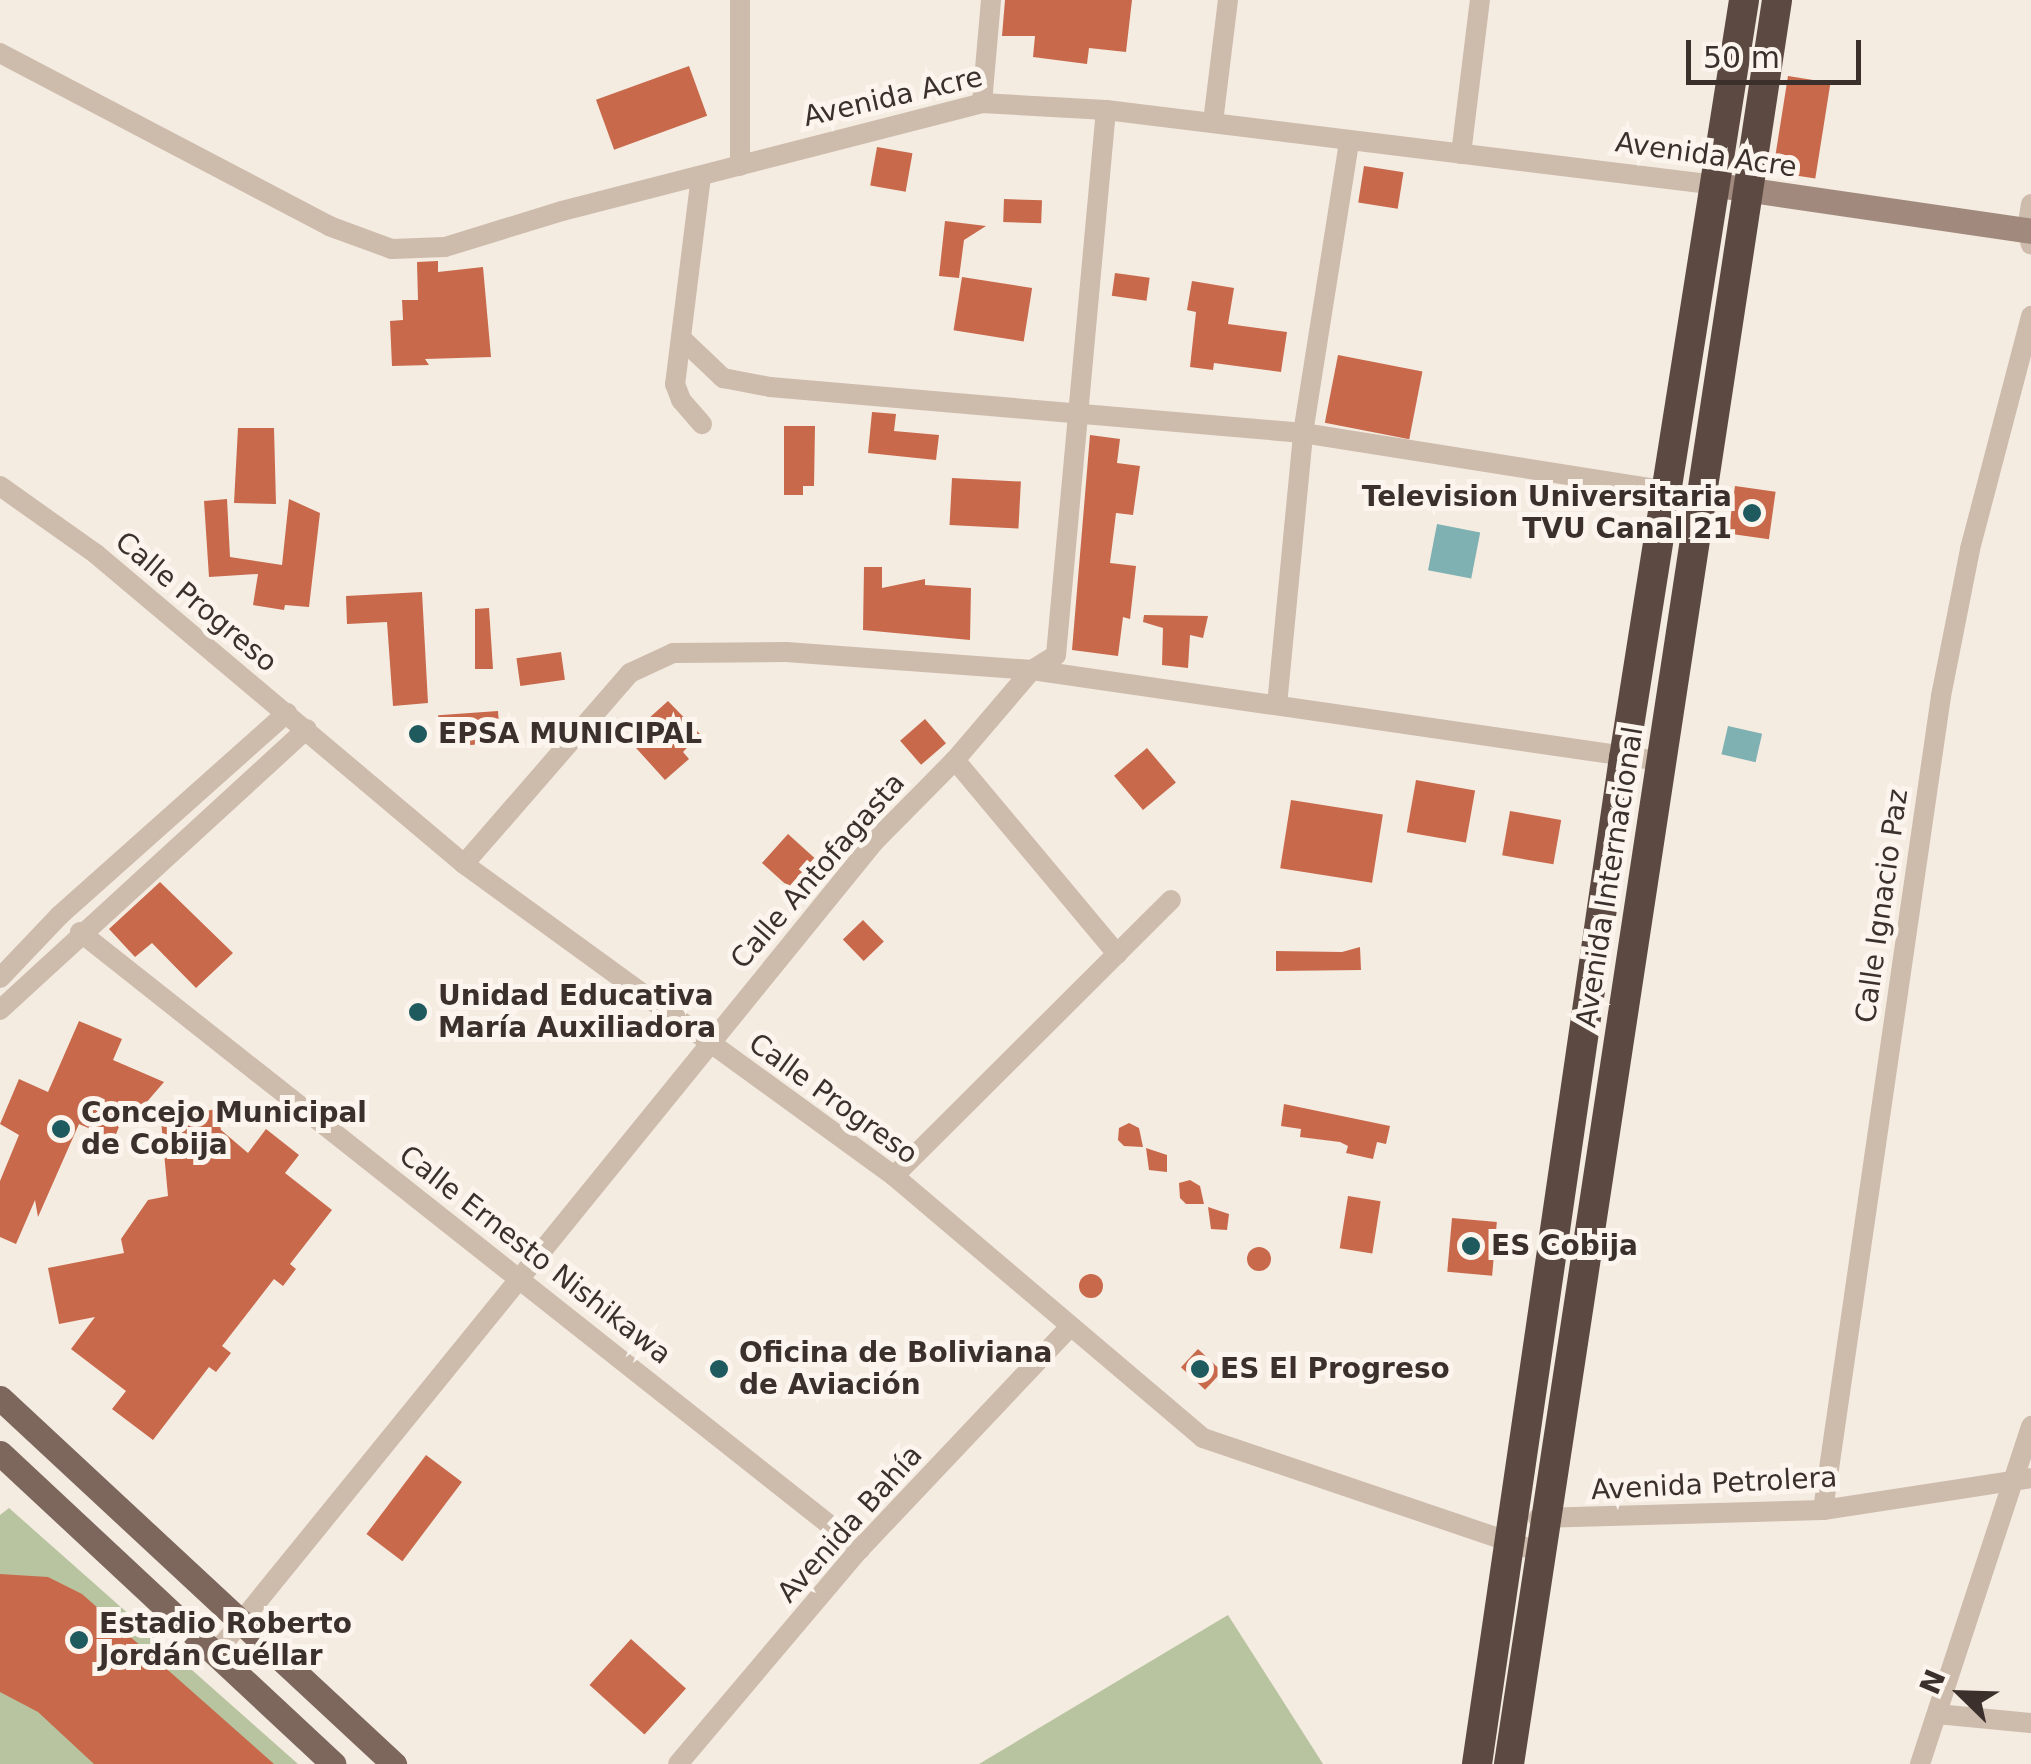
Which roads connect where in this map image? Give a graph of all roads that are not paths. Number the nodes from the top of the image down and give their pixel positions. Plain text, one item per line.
1 (740, 0) edge
2 (991, 0) edge
3 (1228, 0) edge
4 (1480, 0) edge
5 (1744, 0) edge
6 (1777, 0) edge
7 (0, 53) edge
8 (982, 103) junction
9 (1106, 110) junction
10 (1213, 122) junction
11 (1349, 141) junction
12 (1462, 154) junction
13 (740, 166) junction
14 (701, 176) junction
15 (1717, 186) junction
16 (1748, 190) junction
17 (2030, 227) edge
18 (2031, 316) edge
19 (682, 339) junction
20 (1076, 412) junction
21 (702, 424) dead end
22 (1304, 434) junction
23 (0, 486) edge
24 (1669, 491) junction
25 (1032, 670) junction
26 (1277, 705) junction
27 (287, 713) junction
28 (307, 730) junction
29 (1624, 758) junction
30 (955, 760) junction
31 (1660, 762) junction
32 (464, 864) junction
33 (1171, 900) dead end
34 (80, 932) junction
35 (1117, 954) junction
36 (0, 978) edge
37 (0, 1010) edge
38 (708, 1041) junction
39 (894, 1176) junction
40 (519, 1276) junction
41 (1070, 1328) junction
42 (0, 1398) edge
43 (2031, 1426) edge
44 (0, 1453) edge
45 (2022, 1478) edge
46 (1823, 1510) junction
47 (1529, 1533) junction
48 (860, 1549) junction
49 (241, 1624) junction
50 (214, 1655) junction
51 (1937, 1714) junction
52 (2031, 1723) edge
53 (332, 1764) edge
54 (394, 1764) edge
55 (678, 1764) edge
56 (1477, 1764) edge
57 (1509, 1764) edge
58 (1920, 1764) edge

1 - 13 street
2 - 8 street
3 - 10 street
4 - 12 street
5 - 15 highway, Avenida Internacional
6 - 16 highway, Avenida Internacional
7 - 14 street, Avenida Acre
8 - 9 street, Avenida Acre
8 - 13 street, Avenida Acre
9 - 10 street, Avenida Acre
9 - 20 street, Calle Antofagasta
10 - 11 street, Avenida Acre
11 - 12 street, Avenida Acre
11 - 22 street
12 - 15 street, Avenida Acre
13 - 14 street, Avenida Acre
14 - 19 street
15 - 16 main road, Avenida Acre
15 - 24 highway, Avenida Internacional
16 - 17 main road, Avenida Acre
16 - 31 highway, Avenida Internacional
18 - 46 street, Calle Ignacio Paz
19 - 20 street
19 - 21 street
20 - 22 street
20 - 25 street, Calle Antofagasta
22 - 24 street
22 - 26 street
23 - 27 street, Calle Progreso
24 - 29 highway, Avenida Internacional
25 - 26 street
25 - 30 street, Calle Antofagasta
25 - 32 street
26 - 29 street
27 - 28 street, Calle Progreso
27 - 36 street
28 - 32 street, Calle Progreso
28 - 34 street
29 - 31 street
29 - 47 highway, Avenida Internacional
30 - 35 street
30 - 38 street, Calle Antofagasta
31 - 47 highway, Avenida Internacional
32 - 38 street, Calle Progreso
33 - 35 street
34 - 37 street
34 - 40 street, Calle Ernesto Nishikawa
35 - 39 street
38 - 39 street, Calle Progreso
38 - 40 street, Calle Antofagasta
39 - 41 street, Calle Progreso
40 - 48 street, Calle Ernesto Nishikawa
40 - 49 street, Calle Antofagasta
41 - 47 street, Calle Progreso
41 - 48 street, Avenida Bahía
42 - 49 main road
43 - 45 street
44 - 50 main road
45 - 46 street, Avenida Petrolera
45 - 51 street
46 - 47 street, Avenida Petrolera
47 - 56 highway, Avenida Internacional
47 - 57 highway, Avenida Internacional
48 - 55 street, Avenida Bahía
49 - 50 street, Calle Antofagasta
49 - 54 main road
50 - 53 main road
51 - 52 street
51 - 58 street

